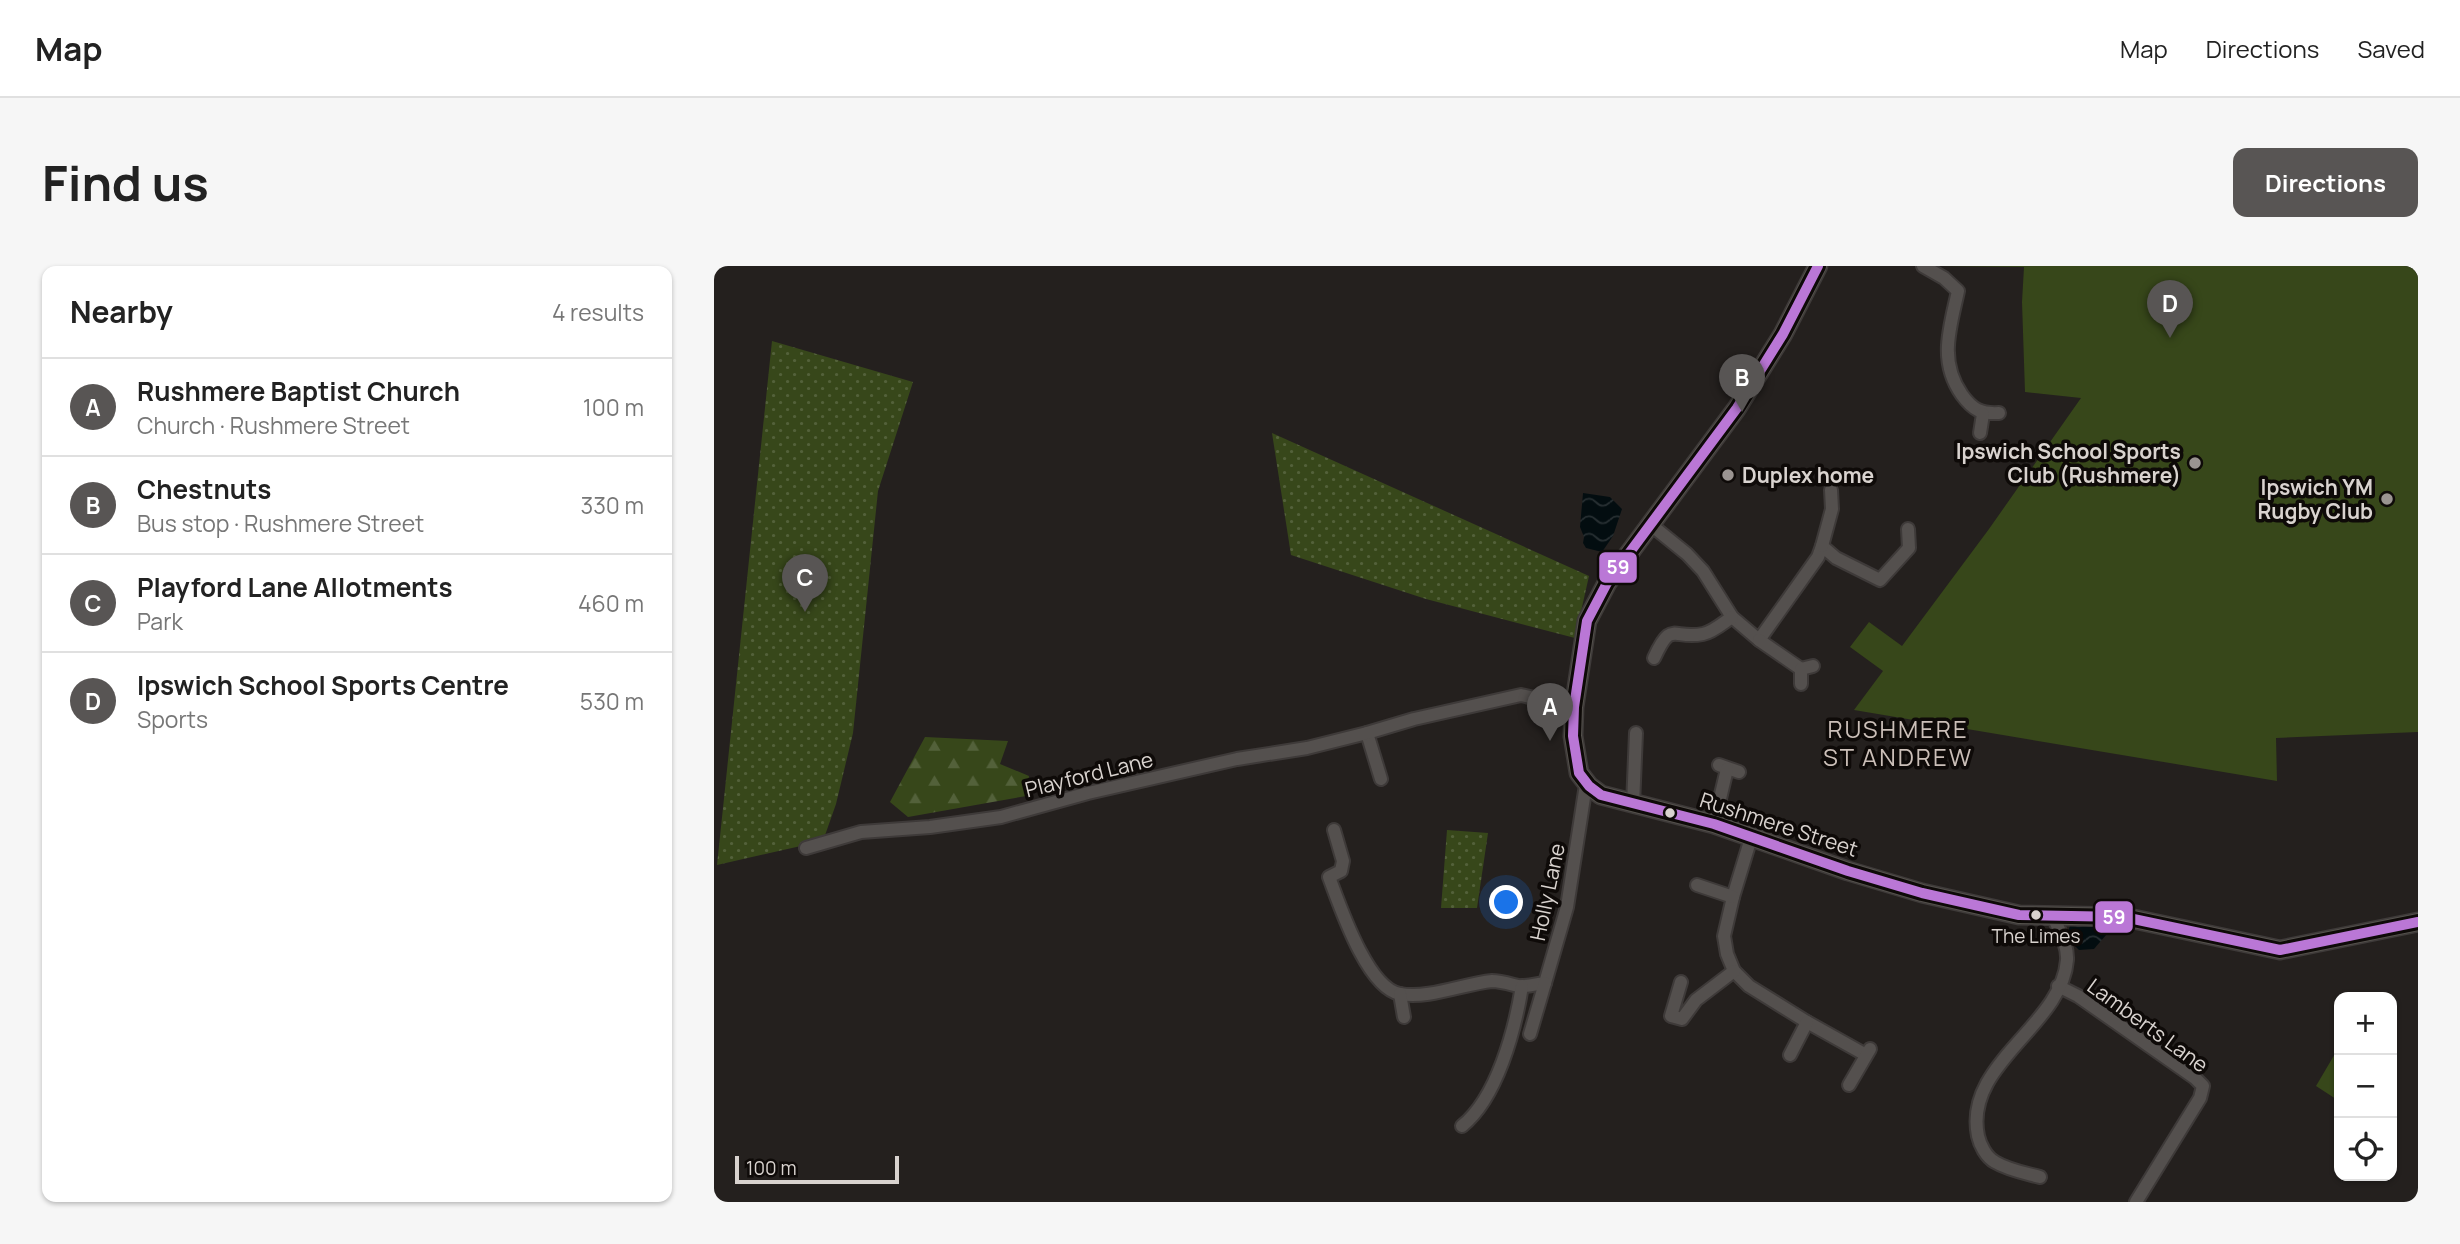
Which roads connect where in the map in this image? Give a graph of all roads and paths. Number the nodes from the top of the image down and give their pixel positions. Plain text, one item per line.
1 (1818, 266) edge
2 (1923, 266) edge
3 (1999, 413) dead end
4 (1983, 414) junction
5 (1980, 433) dead end
6 (1831, 490) dead end
7 (1650, 524) junction
8 (1908, 528) dead end
9 (1822, 546) junction
10 (1732, 617) junction
11 (1759, 640) junction
12 (1654, 658) dead end
13 (1801, 684) dead end
14 (1574, 707) junction
15 (1367, 733) junction
16 (1636, 733) dead end
17 (1728, 769) dead end
18 (1381, 779) dead end
19 (1589, 786) junction
20 (1633, 805) junction
21 (1714, 824) junction
22 (1334, 830) dead end
23 (1751, 838) junction
24 (806, 848) dead end
25 (1697, 885) dead end
26 (1733, 897) junction
27 (2052, 915) junction
28 (2418, 922) edge
29 (1734, 971) junction
30 (1681, 982) dead end
31 (1545, 983) junction
32 (1522, 986) junction
33 (2058, 986) junction
34 (1400, 994) junction
35 (1404, 1017) dead end
36 (1807, 1022) junction
37 (1530, 1034) dead end
38 (1790, 1055) dead end
39 (1849, 1085) dead end
40 (1462, 1126) dead end
41 (2040, 1177) dead end
42 (2136, 1202) edge

1 - 7 street
2 - 4 street
3 - 4 street
4 - 5 street
6 - 9 street
7 - 10 street
7 - 14 street
8 - 9 street
9 - 11 street
10 - 11 street
10 - 12 street
11 - 13 street
14 - 15 street, Playford Lane
14 - 19 street
15 - 18 street
15 - 24 street, Playford Lane
16 - 20 street
17 - 21 street
19 - 20 street, Rushmere Street
19 - 31 street, Holly Lane
20 - 21 street, Rushmere Street
21 - 23 street, Rushmere Street
22 - 34 street
23 - 26 street
23 - 27 street, Rushmere Street
25 - 26 street
26 - 29 street
27 - 28 street, Rushmere Street
27 - 33 street, Lamberts Lane
29 - 30 street
29 - 36 street
31 - 32 street
31 - 37 street, Holly Lane
32 - 34 street
32 - 40 street
33 - 41 street
33 - 42 street, Lamberts Lane
34 - 35 street
36 - 38 street
36 - 39 street

